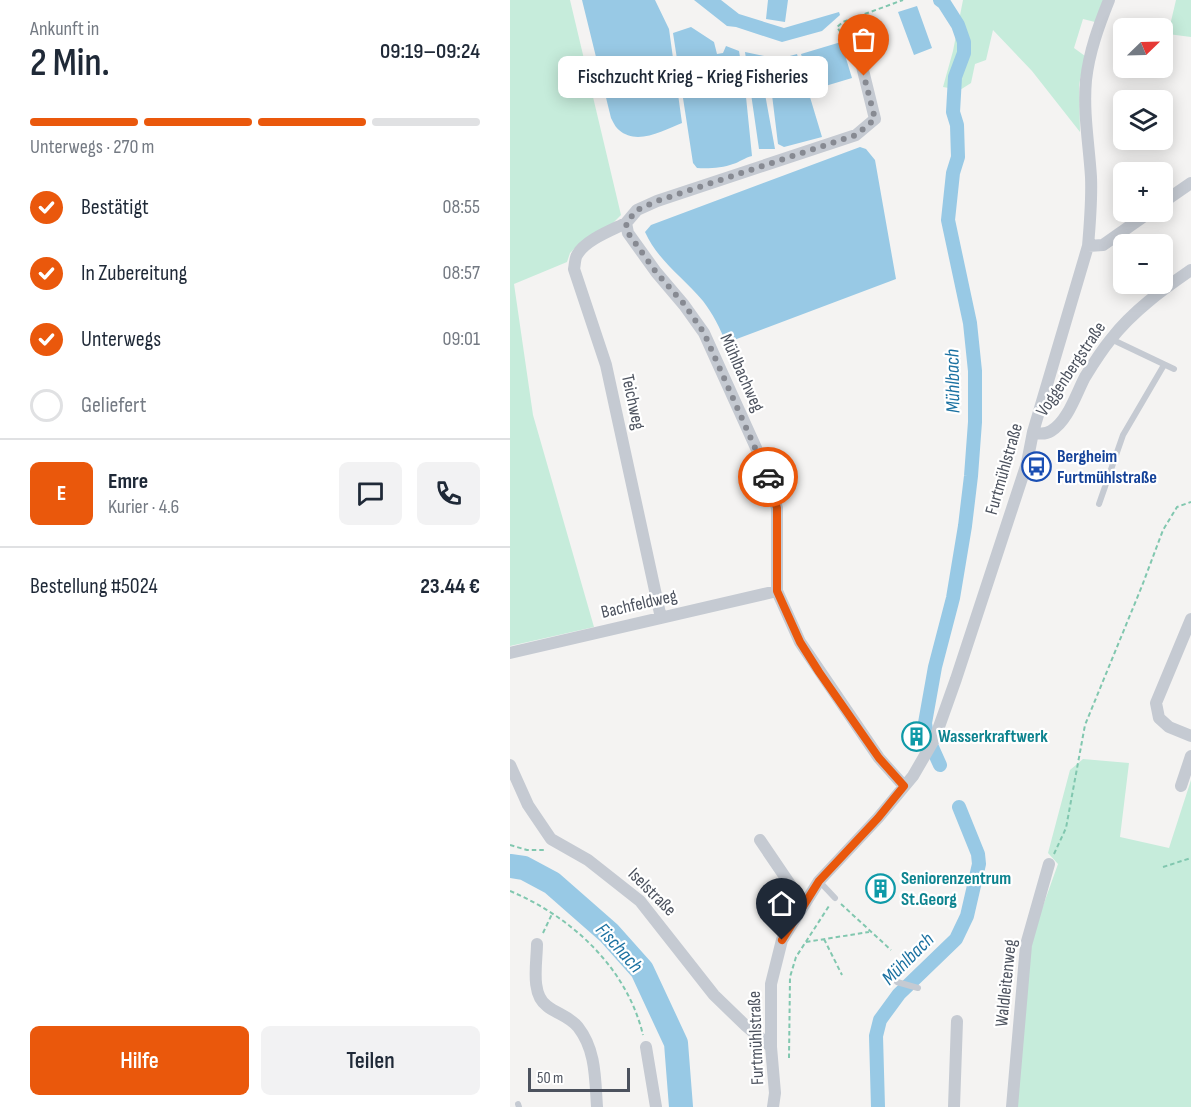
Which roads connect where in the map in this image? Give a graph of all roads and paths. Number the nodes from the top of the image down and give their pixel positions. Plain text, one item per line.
1 (903, 0) edge
2 (1109, 0) edge
3 (859, 54) joint
4 (1191, 183) edge
5 (1173, 195) edge
6 (1136, 222) edge
7 (626, 223) junction
8 (1088, 246) junction
9 (1191, 270) edge
10 (1111, 339) junction
11 (1164, 365) junction
12 (1174, 369) dead end
13 (1033, 432) junction
14 (1191, 502) edge
15 (1099, 504) dead end
16 (777, 591) junction
17 (661, 618) junction
18 (1191, 619) edge
19 (510, 653) edge
20 (1191, 735) edge
21 (1191, 756) edge
22 (510, 765) edge
23 (904, 786) junction
24 (1181, 786) dead end
25 (760, 840) dead end
26 (510, 845) edge
27 (568, 850) junction
28 (1191, 858) edge
29 (1049, 864) joint
30 (1163, 867) dead end
31 (819, 881) junction
32 (510, 891) edge
33 (835, 898) joint
34 (805, 903) junction
35 (553, 913) junction
36 (869, 932) junction
37 (824, 939) junction
38 (806, 942) dead end
39 (537, 944) joint
40 (891, 950) dead end
41 (842, 975) dead end
42 (897, 982) dead end
43 (918, 988) dead end
44 (957, 1021) dead end
45 (646, 1047) joint
46 (771, 1047) junction
47 (597, 1107) edge
48 (656, 1107) edge
49 (773, 1107) edge
50 (954, 1107) edge
51 (1012, 1107) edge

1 - 3 path
2 - 8 street, Furtmühlstraße
3 - 7 street
4 - 5 street
6 - 8 street
7 - 16 street, Mühlbachweg
7 - 17 street, Teichweg
8 - 13 street, Furtmühlstraße
9 - 10 street, Voggenbergstraße
10 - 11 lane
10 - 13 street, Voggenbergstraße
11 - 12 lane
11 - 15 lane
13 - 23 street, Furtmühlstraße
14 - 29 path
16 - 17 street, Bachfeldweg
16 - 23 street, Mühlbachweg
17 - 19 street, Bachfeldweg
18 - 20 street
21 - 24 street
22 - 27 street, Iselstraße
23 - 31 street, Furtmühlstraße
25 - 34 street
26 - 27 path
27 - 46 street, Iselstraße
28 - 30 path
29 - 51 street, Waldleitenweg
31 - 33 lane
31 - 34 street, Furtmühlstraße
32 - 35 path
33 - 36 path
34 - 46 street, Furtmühlstraße
35 - 39 path
35 - 45 path
36 - 37 path
36 - 40 path
37 - 38 path
37 - 41 path
39 - 47 street
42 - 43 lane
44 - 50 street
45 - 48 street
46 - 49 street, Furtmühlstraße

